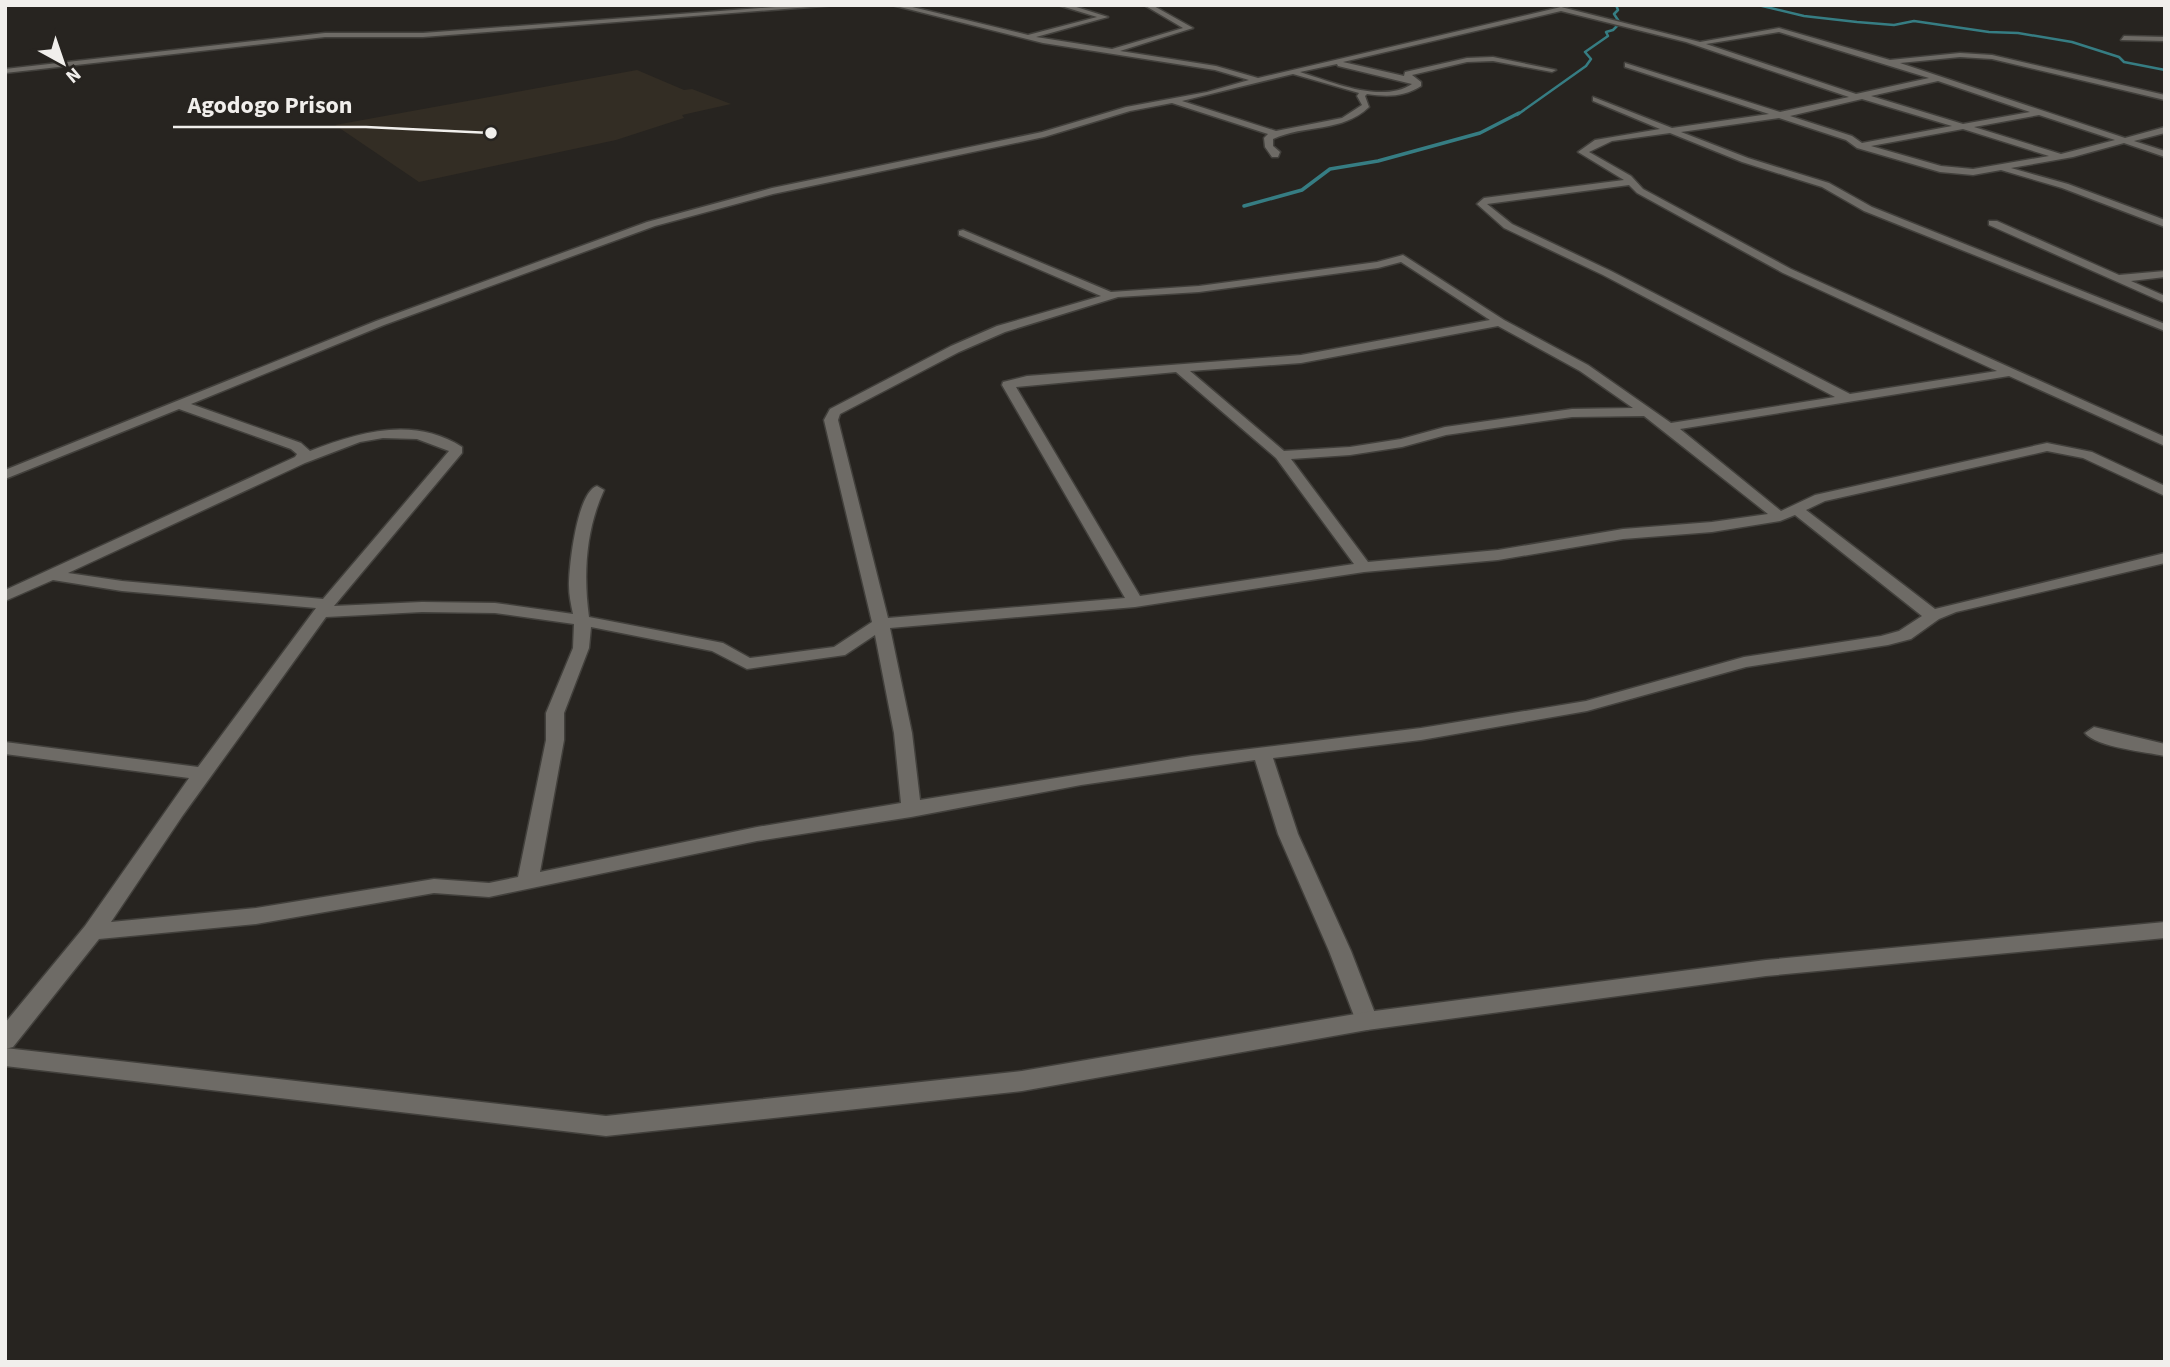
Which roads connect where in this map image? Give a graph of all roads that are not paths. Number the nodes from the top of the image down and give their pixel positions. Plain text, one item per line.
1 (833, 5) edge
2 (895, 5) edge
3 (1061, 5) edge
4 (1147, 5) edge
5 (1026, 37) junction
6 (2124, 38) dead end
7 (2165, 39) edge
8 (1699, 43) junction
9 (1108, 52) junction
10 (1886, 61) junction
11 (1335, 63) junction
12 (1628, 65) dead end
13 (1552, 70) dead end
14 (5, 71) edge
15 (2052, 72) junction
16 (1293, 73) junction
17 (1936, 79) junction
18 (1258, 80) junction
19 (1410, 80) junction
20 (1365, 92) junction
21 (1857, 95) junction
22 (2165, 98) edge
23 (1596, 99) dead end
24 (1170, 100) junction
25 (2165, 108) edge
26 (2038, 112) junction
27 (1777, 115) junction
28 (1967, 127) junction
29 (1672, 130) junction
30 (2165, 130) edge
31 (1276, 134) junction
32 (2124, 141) junction
33 (1860, 146) junction
34 (1275, 155) dead end
35 (2165, 155) edge
36 (2060, 156) junction
37 (2002, 168) junction
38 (1630, 182) junction
39 (1993, 223) dead end
40 (2165, 224) edge
41 (962, 233) dead end
42 (2165, 274) edge
43 (2117, 279) junction
44 (1113, 297) junction
45 (2165, 300) edge
46 (1500, 322) junction
47 (2165, 328) edge
48 (1180, 368) junction
49 (2012, 372) junction
50 (1849, 399) junction
51 (177, 404) junction
52 (1645, 412) junction
53 (1669, 427) junction
54 (2165, 442) edge
55 (1281, 455) junction
56 (300, 460) junction
57 (5, 475) edge
58 (597, 490) dead end
59 (2165, 492) edge
60 (1796, 509) junction
61 (1780, 517) junction
62 (2165, 558) edge
63 (1364, 567) junction
64 (51, 574) junction
65 (5, 596) edge
66 (1135, 602) junction
67 (324, 608) junction
68 (1933, 616) junction
69 (582, 620) junction
70 (881, 624) junction
71 (2094, 733) dead end
72 (5, 748) edge
73 (2165, 750) edge
74 (1262, 753) junction
75 (203, 774) junction
76 (911, 810) junction
77 (527, 884) junction
78 (2165, 930) edge
79 (93, 932) junction
80 (1367, 1021) junction
81 (5, 1040) edge
82 (5, 1057) edge

1 - 14 street
2 - 5 street
3 - 5 street
4 - 9 street
5 - 9 street
6 - 7 street
8 - 10 street
8 - 11 street
8 - 21 street
9 - 18 street
10 - 15 street
10 - 17 street
11 - 16 street
11 - 19 street
12 - 27 street
13 - 19 street
15 - 22 street
15 - 25 street
16 - 18 street
16 - 20 street
17 - 21 street
17 - 26 street
18 - 24 street
19 - 20 street
20 - 31 street
21 - 27 street
21 - 28 street
23 - 29 street
24 - 31 street
24 - 51 street
26 - 28 street
26 - 32 street
27 - 29 street
27 - 33 street
28 - 33 street
28 - 36 street
29 - 38 street
29 - 47 street
30 - 32 street
31 - 34 street
32 - 35 street
32 - 36 street
33 - 37 street
36 - 37 street
37 - 40 street
38 - 49 street
38 - 50 street
39 - 43 street
41 - 44 street
42 - 43 street
43 - 45 street
44 - 46 street
44 - 70 street
46 - 48 street
46 - 52 street
48 - 55 street
48 - 66 street
49 - 50 street
49 - 54 street
50 - 53 street
51 - 56 street
51 - 57 street
52 - 53 street
52 - 55 street
53 - 61 street
55 - 63 street
56 - 64 street
56 - 67 street
58 - 69 street
59 - 60 street
60 - 61 street
60 - 68 street
61 - 63 street
62 - 68 street
63 - 66 street
64 - 65 street
64 - 67 street
66 - 70 street
67 - 69 street
67 - 75 street
68 - 74 street
69 - 70 street
69 - 77 street
70 - 76 street
71 - 73 street
72 - 75 street
74 - 76 street
74 - 80 street
75 - 79 street
76 - 77 street
77 - 79 street
78 - 80 street
79 - 81 street
80 - 82 street

